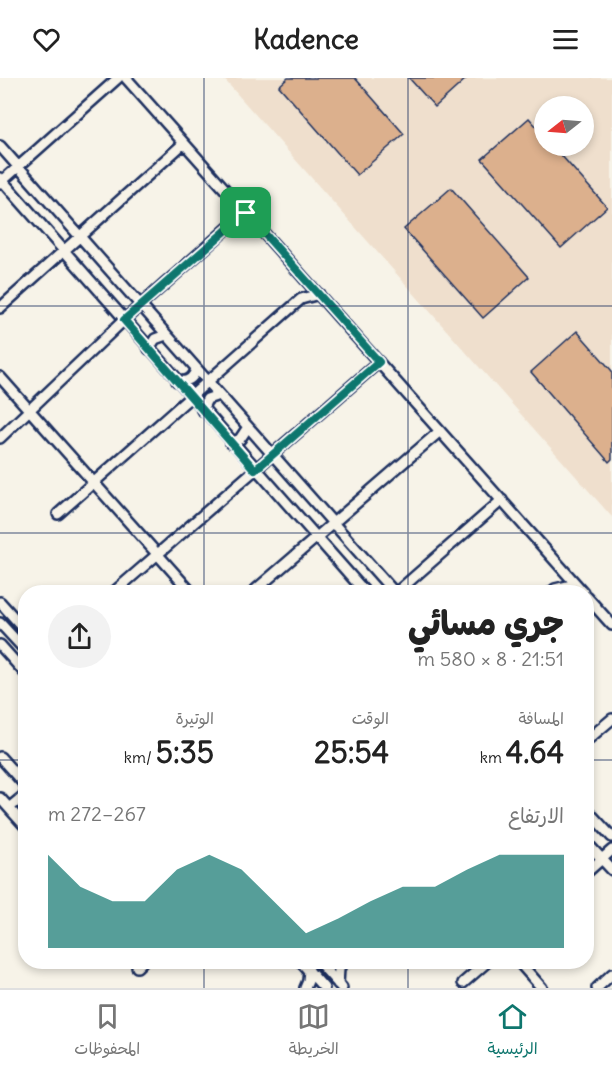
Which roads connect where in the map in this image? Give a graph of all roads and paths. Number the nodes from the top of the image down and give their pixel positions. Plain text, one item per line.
1 (118, 78) edge
2 (126, 78) edge
3 (184, 143) junction
4 (0, 147) edge
5 (17, 167) junction
6 (1, 180) edge
7 (246, 213) junction
8 (79, 237) junction
9 (63, 251) junction
10 (306, 280) junction
11 (319, 294) junction
12 (301, 299) junction
13 (140, 306) junction
14 (0, 308) edge
15 (124, 320) junction
16 (166, 335) junction
17 (149, 350) junction
18 (379, 362) junction
19 (196, 369) junction
20 (0, 377) edge
21 (177, 381) junction
22 (208, 383) junction
23 (219, 395) junction
24 (191, 398) junction
25 (29, 409) junction
26 (202, 410) junction
27 (248, 427) junction
28 (440, 431) junction
29 (0, 438) edge
30 (231, 443) junction
31 (272, 455) junction
32 (255, 470) junction
33 (94, 484) junction
34 (502, 500) junction
35 (58, 514) dead end
36 (332, 523) junction
37 (316, 537) junction
38 (158, 554) junction
39 (560, 565) junction
40 (576, 584) joint
41 (122, 585) edge
42 (185, 585) edge
43 (261, 585) edge
44 (359, 585) edge
45 (390, 585) edge
46 (404, 585) edge
47 (557, 585) edge
48 (573, 585) edge
49 (0, 602) edge
50 (594, 605) edge
51 (18, 622) edge
52 (0, 623) edge
53 (612, 625) edge
54 (18, 642) edge
55 (0, 645) edge
56 (18, 665) edge
57 (612, 719) edge
58 (594, 734) edge
59 (0, 757) edge
60 (18, 777) edge
61 (0, 798) edge
62 (18, 801) edge
63 (9, 808) junction
64 (594, 817) edge
65 (18, 818) edge
66 (612, 837) edge
67 (594, 850) edge
68 (612, 850) edge
69 (602, 859) junction
70 (594, 866) edge
71 (612, 870) edge
72 (325, 969) edge
73 (339, 969) edge
74 (479, 969) edge
75 (525, 969) edge
76 (309, 970) joint
77 (612, 975) edge
78 (463, 983) dead end
79 (340, 986) edge
80 (305, 988) edge
81 (324, 988) edge
82 (542, 988) edge
83 (597, 988) edge

1 - 5 street
2 - 3 street
3 - 7 street
3 - 8 street
4 - 5 street
5 - 6 street
5 - 8 street
6 - 9 street
7 - 10 street
7 - 13 street
8 - 9 street
8 - 13 street
9 - 14 street
9 - 15 street
10 - 11 street
10 - 12 street
11 - 12 street
11 - 18 street
12 - 22 street
13 - 15 street
13 - 16 street
15 - 17 street
15 - 25 street
16 - 17 street
16 - 19 street
17 - 21 street
18 - 28 street
18 - 31 street
19 - 21 street
19 - 22 street
20 - 25 street
21 - 24 street
22 - 23 street
22 - 24 street
23 - 26 street
23 - 27 street
24 - 26 street
24 - 33 street
25 - 29 street
25 - 33 street
26 - 30 street
27 - 30 street
27 - 31 street
28 - 34 street
28 - 36 street
30 - 32 street
31 - 32 street
31 - 36 street
32 - 37 street
32 - 38 street
33 - 35 street
33 - 38 street
34 - 39 street
34 - 46 street
36 - 37 street
36 - 45 street
37 - 43 street
37 - 44 street
38 - 41 street
38 - 42 street
39 - 40 street
39 - 47 street
40 - 48 street
49 - 51 street
50 - 53 street
52 - 54 street
55 - 56 street
57 - 58 street
59 - 60 street
61 - 63 street
62 - 63 street
63 - 65 street
64 - 66 street
67 - 69 street
68 - 69 street
69 - 70 street
69 - 71 street
72 - 79 street
73 - 79 street
74 - 78 street
75 - 82 street
76 - 80 street
76 - 81 street
77 - 83 street

